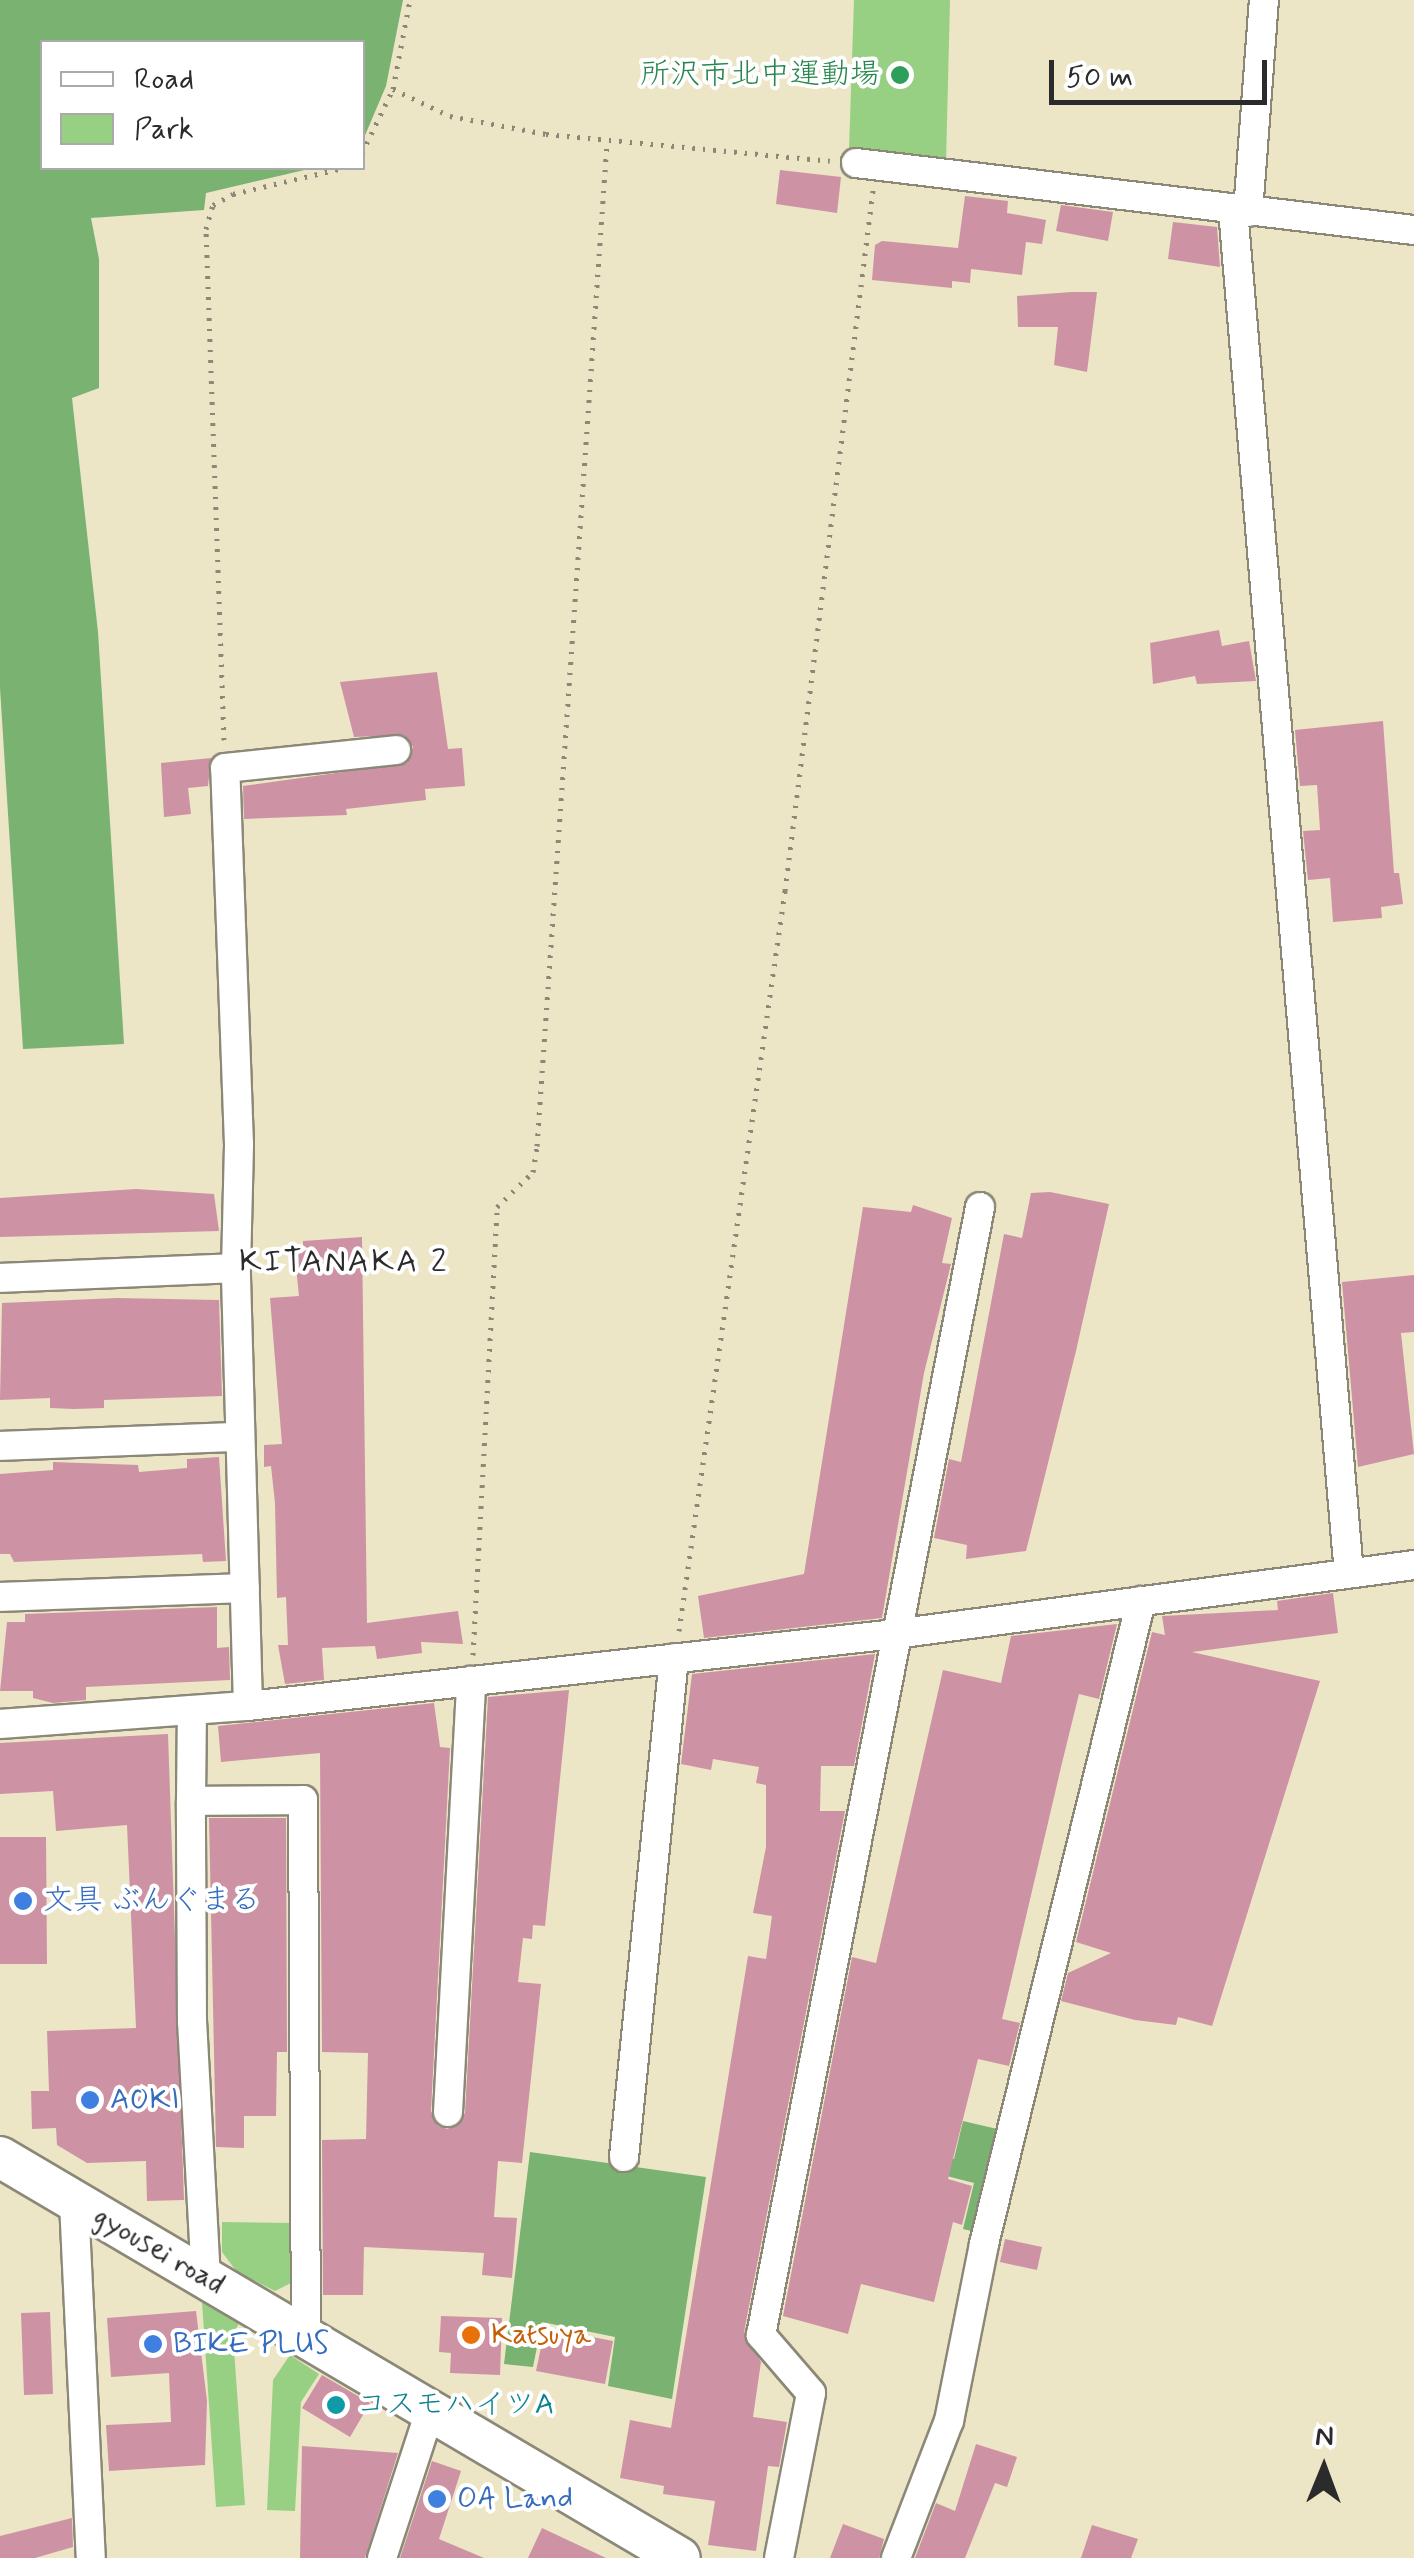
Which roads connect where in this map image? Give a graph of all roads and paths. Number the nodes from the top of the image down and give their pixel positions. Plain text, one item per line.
1 (410, 0) edge
2 (1264, 0) edge
3 (392, 89) junction
4 (607, 142) junction
5 (365, 146) edge
6 (866, 164) junction
7 (334, 170) edge
8 (1240, 211) junction
9 (1414, 230) edge
10 (396, 750) dead end
11 (225, 768) junction
12 (980, 1207) dead end
13 (236, 1268) junction
14 (0, 1278) edge
15 (240, 1437) junction
16 (0, 1446) edge
17 (1413, 1573) edge
18 (1350, 1574) junction
19 (244, 1588) junction
20 (0, 1596) edge
21 (1140, 1601) junction
22 (894, 1634) junction
23 (674, 1658) junction
24 (471, 1681) junction
25 (248, 1706) junction
26 (192, 1710) junction
27 (0, 1724) edge
28 (191, 1801) junction
29 (448, 2112) dead end
30 (624, 2157) dead end
31 (0, 2158) edge
32 (74, 2202) junction
33 (206, 2279) junction
34 (306, 2338) junction
35 (430, 2411) junction
36 (90, 2558) edge
37 (382, 2558) edge
38 (680, 2558) edge
39 (779, 2558) edge
40 (896, 2558) edge

1 - 3 path
2 - 8 street
3 - 4 path
3 - 5 path
4 - 6 path
4 - 24 path
6 - 8 street
6 - 23 path
7 - 11 path
8 - 9 street
8 - 18 street
10 - 11 street
11 - 13 street
12 - 22 street
13 - 14 street
13 - 15 street
15 - 16 street
15 - 19 street
17 - 18 street
18 - 21 street
19 - 20 street
19 - 25 street
21 - 22 street
21 - 40 street
22 - 23 street
22 - 39 street
23 - 24 street
23 - 30 street
24 - 25 street
24 - 29 street
25 - 26 street
26 - 27 street
26 - 28 street
28 - 33 street
28 - 34 street
31 - 32 highway, gyousei road
32 - 33 highway, gyousei road
32 - 36 street
33 - 34 highway, gyousei road
34 - 35 highway, gyousei road
35 - 37 street
35 - 38 highway, gyousei road

